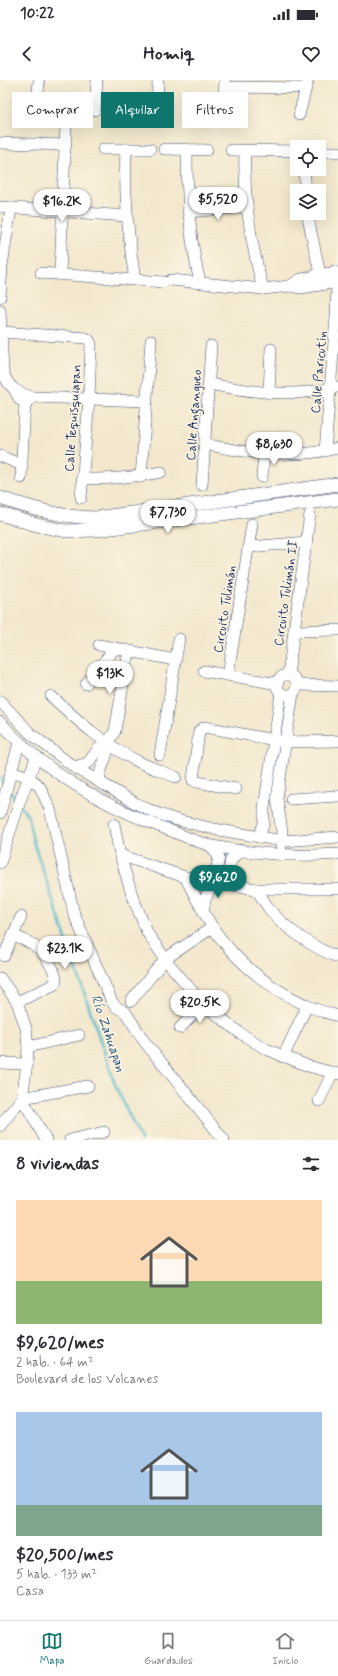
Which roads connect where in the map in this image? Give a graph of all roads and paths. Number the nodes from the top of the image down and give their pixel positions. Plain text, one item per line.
1 (39, 80) edge
2 (98, 80) edge
3 (158, 80) edge
4 (225, 84) edge
5 (306, 84) edge
6 (38, 92) edge
7 (158, 92) edge
8 (95, 110) dead end
9 (299, 115) dead end
10 (66, 128) edge
11 (0, 143) edge
12 (66, 145) junction
13 (103, 149) dead end
14 (126, 149) junction
15 (150, 149) dead end
16 (164, 150) dead end
17 (187, 150) junction
18 (207, 150) dead end
19 (232, 150) dead end
20 (245, 151) junction
21 (290, 151) edge
22 (326, 152) edge
23 (338, 152) edge
24 (247, 207) junction
25 (5, 208) edge
26 (63, 212) junction
27 (188, 212) junction
28 (126, 216) junction
29 (309, 220) edge
30 (336, 271) edge
31 (41, 273) dead end
32 (60, 274) junction
33 (320, 274) junction
34 (135, 280) junction
35 (200, 282) junction
36 (338, 282) edge
37 (290, 286) junction
38 (263, 289) junction
39 (0, 297) edge
40 (0, 310) edge
41 (0, 316) edge
42 (337, 317) edge
43 (2, 332) junction
44 (151, 341) dead end
45 (211, 346) dead end
46 (271, 349) dead end
47 (209, 384) junction
48 (334, 388) edge
49 (269, 393) junction
50 (28, 399) junction
51 (88, 399) junction
52 (147, 401) junction
53 (205, 444) junction
54 (338, 448) edge
55 (325, 451) junction
56 (264, 454) junction
57 (0, 456) edge
58 (22, 465) junction
59 (161, 472) dead end
60 (141, 477) junction
61 (262, 477) dead end
62 (21, 478) dead end
63 (82, 479) junction
64 (338, 484) edge
65 (202, 485) dead end
66 (0, 498) edge
67 (81, 498) dead end
68 (338, 499) edge
69 (0, 514) edge
70 (310, 514) dead end
71 (252, 524) dead end
72 (307, 542) junction
73 (248, 547) junction
74 (338, 630) edge
75 (294, 631) junction
76 (179, 639) dead end
77 (99, 645) dead end
78 (115, 648) junction
79 (129, 651) junction
80 (175, 660) junction
81 (204, 671) dead end
82 (228, 675) junction
83 (288, 675) junction
84 (86, 684) dead end
85 (338, 686) edge
86 (279, 688) junction
87 (295, 689) junction
88 (50, 696) dead end
89 (0, 701) edge
90 (0, 722) edge
91 (280, 741) junction
92 (338, 741) edge
93 (19, 743) junction
94 (107, 744) junction
95 (160, 755) dead end
96 (36, 758) junction
97 (88, 763) junction
98 (74, 767) junction
99 (11, 771) junction
100 (99, 771) junction
101 (29, 777) junction
102 (176, 778) dead end
103 (100, 783) junction
104 (236, 789) dead end
105 (272, 796) junction
106 (338, 796) edge
107 (291, 798) dead end
108 (0, 813) edge
109 (114, 824) dead end
110 (264, 826) junction
111 (282, 828) junction
112 (259, 837) junction
113 (333, 838) edge
114 (283, 841) junction
115 (211, 846) junction
116 (242, 850) junction
117 (334, 854) edge
118 (280, 855) junction
119 (120, 856) junction
120 (219, 857) junction
121 (231, 859) junction
122 (0, 863) edge
123 (185, 877) junction
124 (214, 882) junction
125 (227, 883) junction
126 (256, 889) junction
127 (338, 889) edge
128 (203, 910) junction
129 (21, 918) dead end
130 (213, 927) junction
131 (13, 936) junction
132 (4, 956) dead end
133 (338, 957) edge
134 (164, 959) junction
135 (0, 979) edge
136 (131, 1001) dead end
137 (16, 1002) junction
138 (203, 1004) junction
139 (307, 1006) junction
140 (338, 1016) edge
141 (180, 1028) dead end
142 (79, 1035) dead end
143 (28, 1047) junction
144 (283, 1057) junction
145 (0, 1063) edge
146 (27, 1064) junction
147 (335, 1074) edge
148 (88, 1086) dead end
149 (22, 1098) junction
150 (319, 1101) dead end
151 (0, 1126) edge
152 (104, 1132) dead end
153 (46, 1140) edge
154 (70, 1140) edge
155 (224, 1140) edge

1 - 6 street
2 - 8 street
3 - 7 street
4 - 5 street
5 - 9 street
10 - 12 street
11 - 12 street
12 - 26 street
13 - 14 street
14 - 15 street
14 - 28 street
16 - 17 street
17 - 18 street
17 - 27 street
19 - 20 street
20 - 21 street
20 - 24 street
22 - 23 street
24 - 27 street
24 - 38 street
25 - 26 street
25 - 39 street
26 - 28 street
26 - 32 street
27 - 35 street
28 - 34 street
29 - 33 street
30 - 33 street
30 - 36 street, Calle Paricutín
31 - 32 street
32 - 34 street
33 - 37 street
34 - 35 street
35 - 38 street
36 - 37 street
36 - 42 street, Calle Paricutín
37 - 38 street
40 - 41 street
41 - 43 street
42 - 48 street, Calle Paricutín
43 - 50 street
43 - 51 street, Calle Tequisquiapan
44 - 52 street
45 - 47 street, Calle Angangueo
46 - 49 street
47 - 49 street
47 - 53 street, Calle Angangueo
48 - 49 street
48 - 55 street, Calle Paricutín
50 - 51 street
50 - 58 street
51 - 52 street
51 - 63 street, Calle Tequisquiapan
52 - 60 street
53 - 56 street
53 - 65 street, Calle Angangueo
54 - 55 street
55 - 56 street
56 - 61 street
57 - 58 street
58 - 62 street
59 - 60 street
60 - 63 street
63 - 67 street, Calle Tequisquiapan
64 - 66 main road
68 - 69 main road
70 - 72 street, Circuito Tulimán II
71 - 73 street, Circuito Tulimán
72 - 73 street
72 - 75 street, Circuito Tulimán II
73 - 82 street, Circuito Tulimán
74 - 75 street
75 - 83 street, Circuito Tulimán II
76 - 80 street
77 - 78 street
78 - 79 street
78 - 84 street
79 - 80 street
79 - 94 street
80 - 95 street
81 - 82 street
82 - 86 street
83 - 86 street
83 - 87 street
85 - 87 street
86 - 87 street
86 - 91 street
87 - 91 street
88 - 94 street
89 - 98 street
90 - 93 street
91 - 92 street
91 - 104 street
91 - 105 street
93 - 96 street
93 - 99 street
94 - 97 street
94 - 100 street
94 - 102 street
96 - 101 street
96 - 115 street
97 - 98 street
97 - 100 street
98 - 103 street
99 - 101 street
99 - 108 street
100 - 103 street
101 - 122 street
101 - 155 street
103 - 112 street
105 - 110 street
105 - 111 street
106 - 107 street
109 - 119 street
110 - 111 street
110 - 112 street
111 - 114 street
112 - 114 street
113 - 114 street
113 - 117 street
114 - 118 street
115 - 116 street
115 - 120 street
116 - 118 street
116 - 121 street
117 - 118 street
119 - 123 street
119 - 134 street
120 - 121 street
120 - 124 street
121 - 125 street
123 - 124 street
123 - 128 street
124 - 125 street
124 - 128 street
125 - 126 street
126 - 127 street
126 - 133 street
128 - 130 street
129 - 131 street
130 - 134 street
130 - 139 street
131 - 132 street
131 - 137 street
134 - 136 street
134 - 138 street
135 - 137 street
137 - 143 street
138 - 141 street
138 - 144 street
139 - 140 street
139 - 144 street
142 - 143 street
143 - 146 street
144 - 147 street
145 - 146 street
146 - 149 street
147 - 150 street
148 - 149 street
149 - 151 street
149 - 153 street
152 - 154 street

